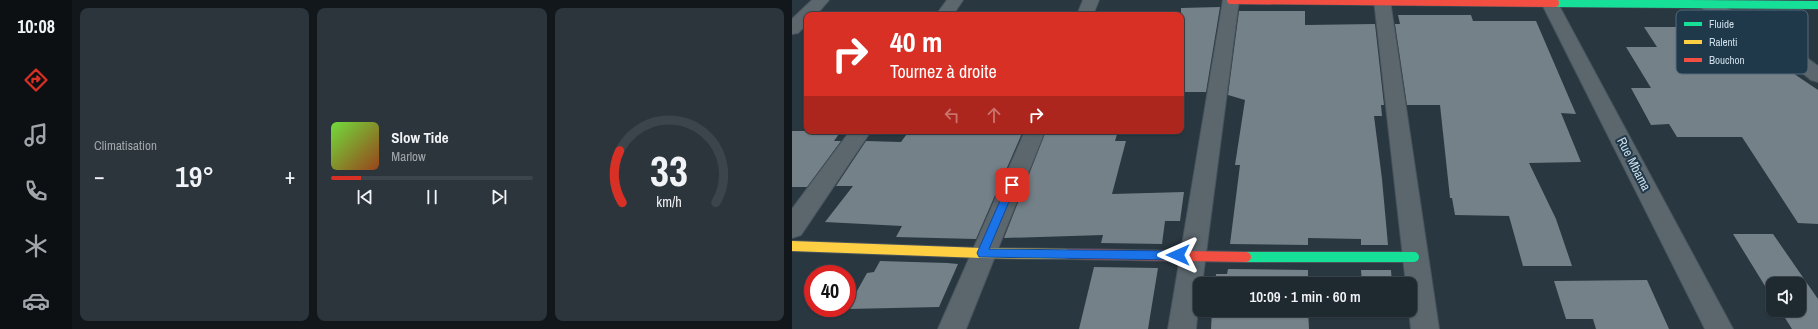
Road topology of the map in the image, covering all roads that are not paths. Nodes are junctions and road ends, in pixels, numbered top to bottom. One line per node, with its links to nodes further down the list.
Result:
1 (821, 0): 10 (street)
2 (955, 0): 11 (street)
3 (1091, 0): 12 (street)
4 (1231, 0): 5 (main road); 22 (street)
5 (1382, 1): 6 (main road); 23 (street)
6 (1549, 2): 7 (main road); 27 (street, Rue Mbama)
7 (1706, 3): 8 (main road); 9 (street)
8 (1818, 5)
9 (1718, 10)
10 (809, 12)
11 (946, 12)
12 (1086, 12)
13 (804, 17): 14 (street)
14 (792, 29)
15 (1808, 68): 16 (street)
16 (1818, 76)
17 (859, 134): 19 (street)
18 (1034, 134): 21 (street)
19 (792, 228)
20 (792, 246): 21 (main road)
21 (982, 253): 22 (main road); 24 (street)
22 (1193, 255): 23 (main road); 25 (street)
23 (1414, 257): 26 (street)
24 (952, 329)
25 (1182, 329)
26 (1425, 329)
27 (1719, 329)

